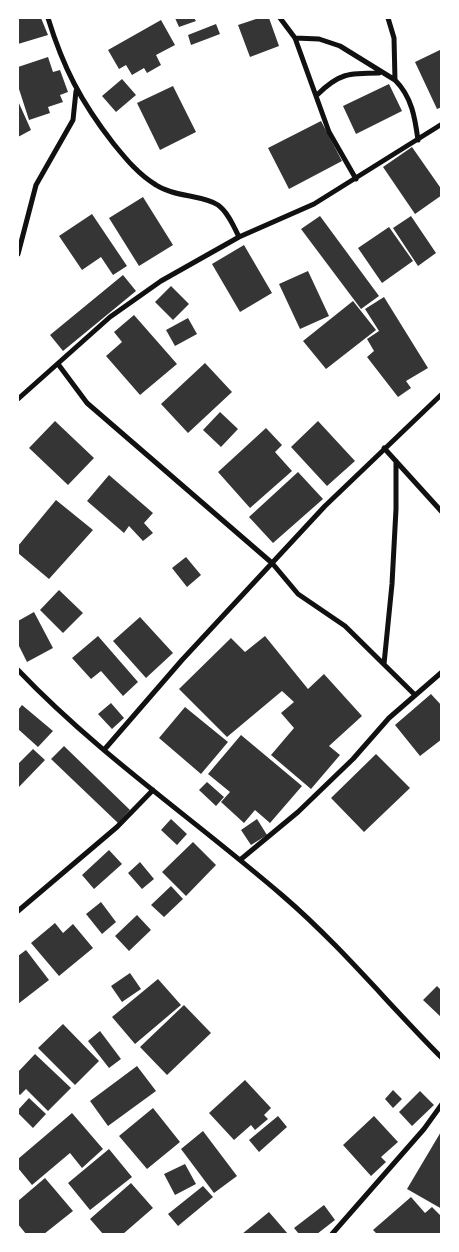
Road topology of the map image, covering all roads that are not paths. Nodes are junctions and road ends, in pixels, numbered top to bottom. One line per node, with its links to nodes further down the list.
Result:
1 (48, 18): 7 (street)
2 (280, 18): 4 (street)
3 (388, 18): 6 (street)
4 (296, 38): 5 (street); 8 (street)
5 (380, 73): 6 (street); 8 (street)
6 (395, 80): 10 (street)
7 (76, 91): 12 (street); 13 (street)
8 (317, 95): 11 (street)
9 (442, 124): 10 (street)
10 (418, 140): 11 (street)
11 (356, 179): 12 (street)
12 (239, 237): 14 (street)
13 (18, 254)
14 (58, 364): 16 (street); 20 (street)
15 (442, 394): 17 (street)
16 (18, 399)
17 (384, 448): 18 (street); 20 (street)
18 (396, 461): 19 (street); 21 (street)
19 (442, 512)
20 (272, 563): 21 (street); 25 (street)
21 (384, 664): 24 (street)
22 (18, 670): 25 (street)
23 (442, 672): 24 (street)
24 (415, 695): 27 (street)
25 (104, 750): 26 (street)
26 (153, 790): 27 (street); 28 (street)
27 (240, 860): 29 (street)
28 (18, 911)
29 (442, 1058)
30 (442, 1104): 31 (street)
31 (332, 1234)

